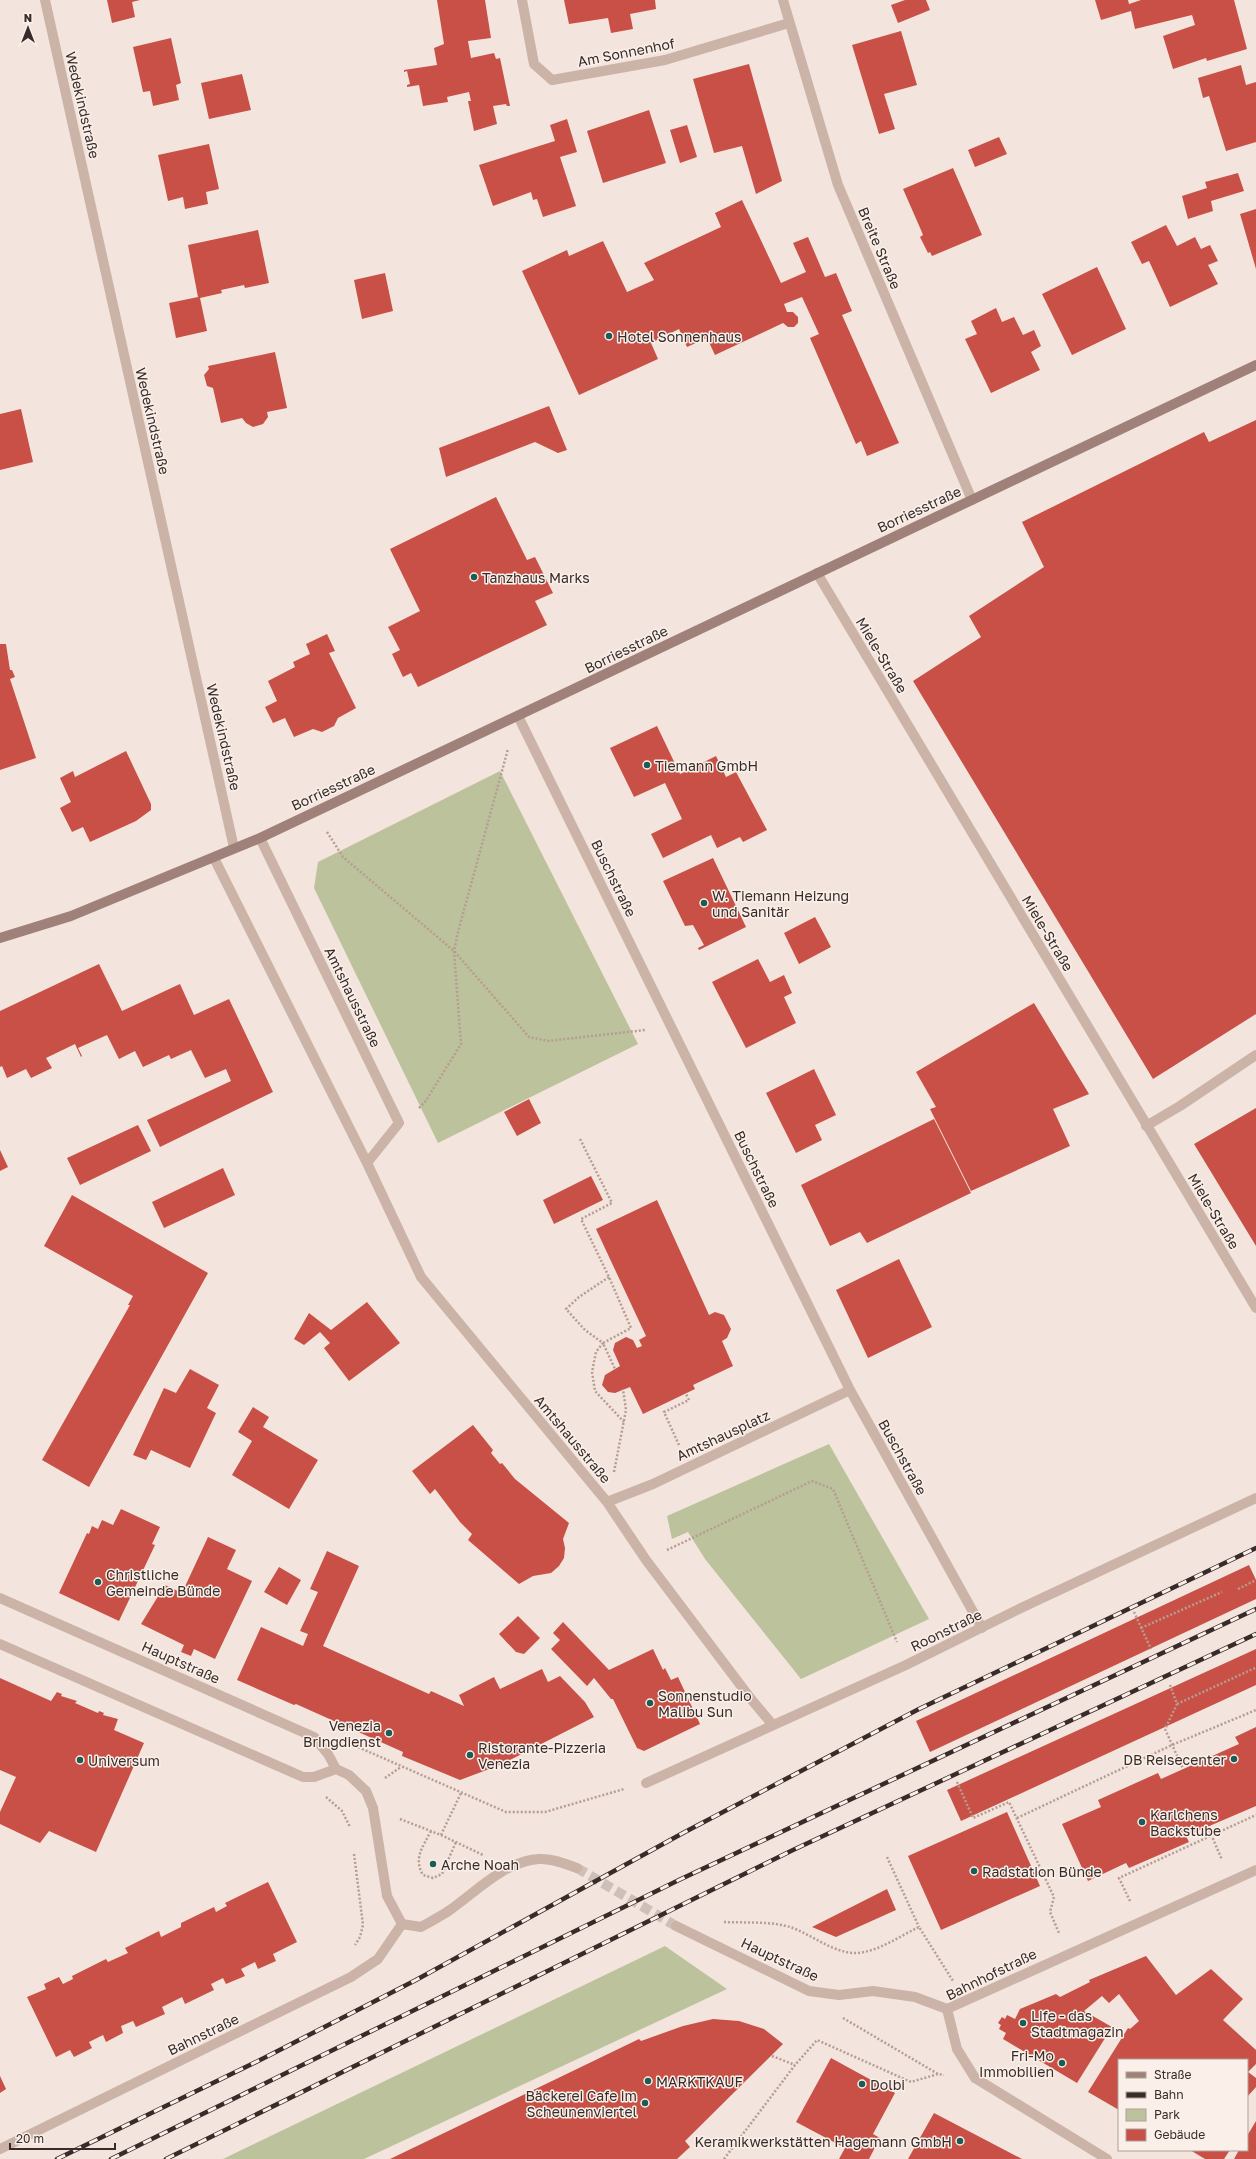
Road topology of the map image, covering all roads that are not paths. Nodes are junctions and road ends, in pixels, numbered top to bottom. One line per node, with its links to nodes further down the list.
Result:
1 (45, 0): 10 (street, Wedekindstraße)
2 (522, 0): 4 (street, Am Sonnenhof)
3 (783, 0): 4 (street, Breite Straße)
4 (789, 23): 6 (street, Breite Straße)
5 (1256, 365): 6 (main road, Borriesstraße)
6 (972, 500): 7 (main road, Borriesstraße)
7 (816, 573): 8 (main road, Borriesstraße); 14 (street, Miele-Straße)
8 (518, 716): 9 (main road, Borriesstraße); 17 (street, Buschstraße)
9 (260, 838): 10 (main road, Borriesstraße); 15 (street, Amtshausstraße)
10 (234, 848): 11 (main road, Borriesstraße)
11 (214, 858): 12 (main road, Borriesstraße); 15 (street, Amtshausstraße)
12 (0, 938)
13 (1256, 1055): 14 (street)
14 (1146, 1126): 16 (street, Miele-Straße)
15 (367, 1163): 19 (street, Amtshausstraße)
16 (1256, 1308)
17 (850, 1390): 19 (street, Amtshausplatz); 21 (street, Buschstraße)
18 (1256, 1498): 21 (street, Roonstraße)
19 (607, 1502): 23 (street, Amtshausstraße)
20 (0, 1598): 24 (street, Hauptstraße)
21 (982, 1628): 23 (street, Roonstraße)
22 (0, 1644): 24 (street)
23 (772, 1724): 25 (street, Roonstraße)
24 (336, 1769): 28 (street)
25 (646, 1783)
26 (577, 1868): 28 (street)
27 (1256, 1870): 30 (street, Bahnhofstraße)
28 (402, 1924): 31 (street, Bahnstraße)
29 (676, 1926): 30 (street, Hauptstraße)
30 (947, 2009): 32 (street, Bahnhofstraße)
31 (0, 2149)
32 (1107, 2159)

